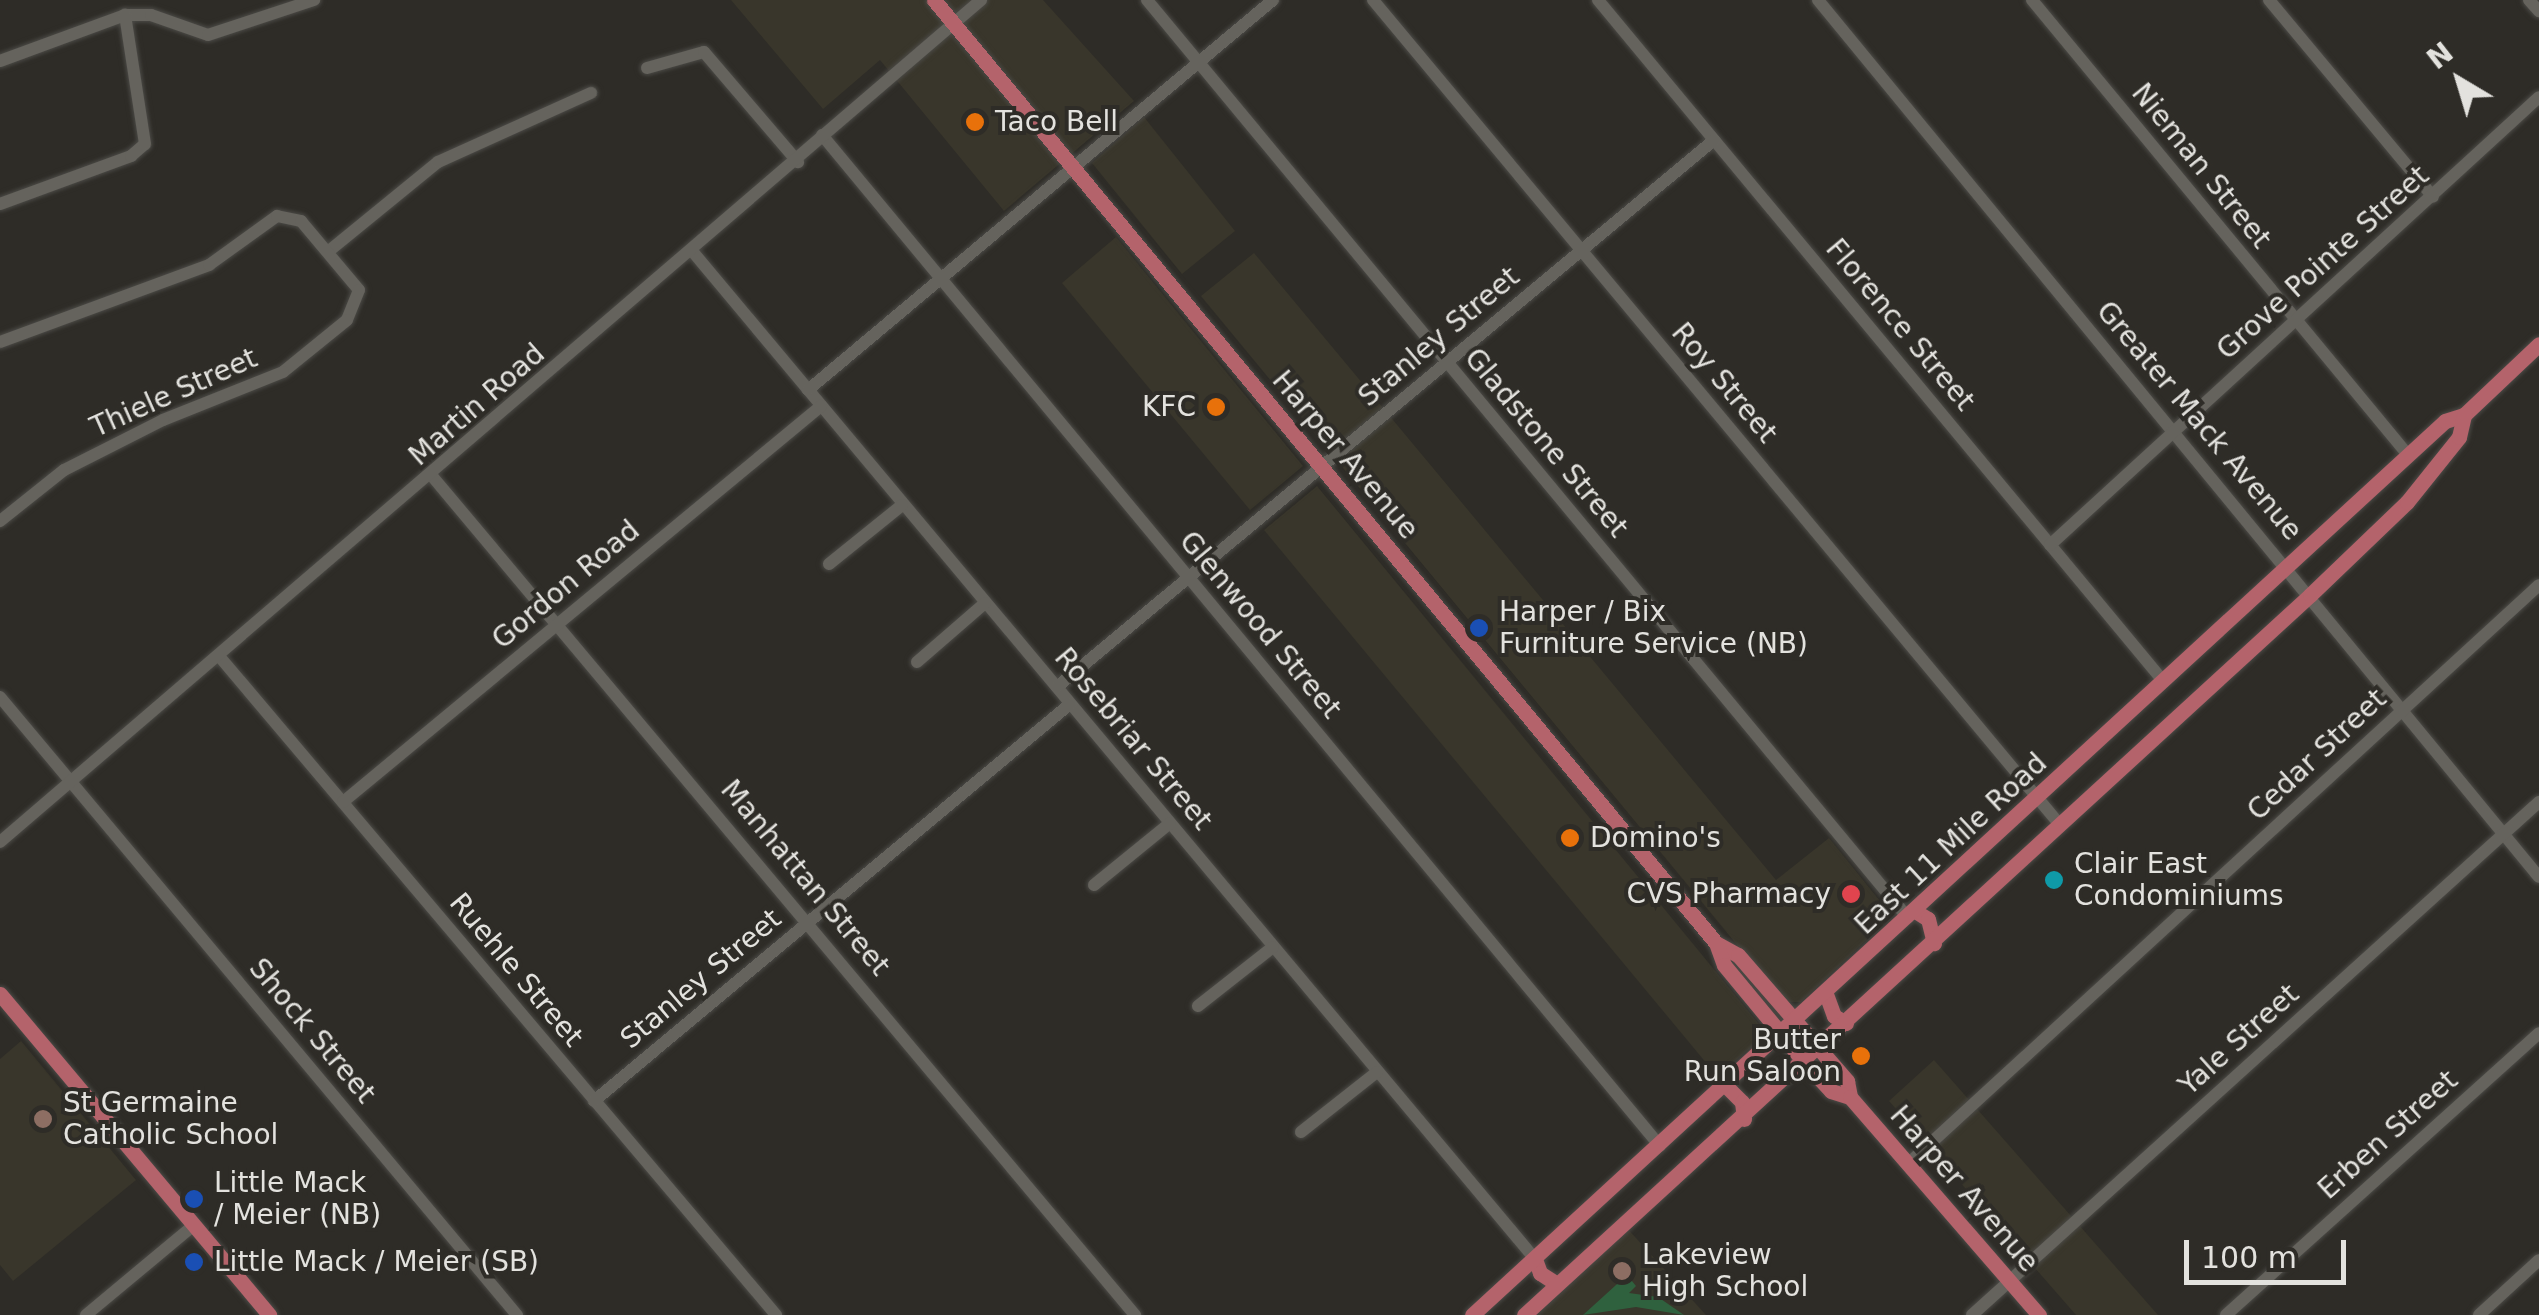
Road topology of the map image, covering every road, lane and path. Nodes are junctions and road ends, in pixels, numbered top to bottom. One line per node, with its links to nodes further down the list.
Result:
1 (314, 0): 13 (street)
2 (934, 0): 14 (main road, Harper Avenue)
3 (981, 0): 14 (street, Martin Road)
4 (1147, 0): 16 (street, Gladstone Street)
5 (1273, 0): 16 (street)
6 (1373, 0): 27 (street, Roy Street)
7 (1598, 0): 21 (street, Florence Street)
8 (1818, 0): 37 (street, Greater Mack Avenue)
9 (2032, 0): 30 (street, Nieman Street)
10 (2268, 0): 24 (street)
11 (2530, 0): 12 (street)
12 (2539, 12)
13 (125, 15): 15 (street); 25 (street)
14 (955, 22): 20 (street, Martin Road); 23 (main road, Harper Avenue)
15 (0, 60)
16 (1199, 62): 23 (street); 33 (street, Gladstone Street)
17 (647, 68): 22 (street)
18 (591, 93): 26 (street)
19 (2539, 97): 24 (street, Grove Pointe Street)
20 (822, 135): 22 (street, Martin Road); 29 (street, Glenwood Street)
21 (1714, 140): 27 (street, Stanley Street); 44 (street, Florence Street)
22 (798, 162): 28 (street, Martin Road)
23 (1074, 166): 29 (street); 39 (main road, Harper Avenue)
24 (2433, 197): 30 (street, Grove Pointe Street)
25 (0, 204)
26 (330, 250): 31 (street); 43 (street, Thiele Street)
27 (1582, 251): 33 (street, Stanley Street); 60 (street, Roy Street)
28 (693, 252): 34 (street, Rosebriar Street); 40 (street, Martin Road)
29 (939, 276): 34 (street); 47 (street, Glenwood Street)
30 (2296, 321): 37 (street, Grove Pointe Street); 38 (street, Nieman Street)
31 (0, 342)
32 (2539, 344): 36 (main road, East 11 Mile Road)
33 (1446, 362): 39 (street, Stanley Street); 69 (street, Gladstone Street)
34 (808, 390): 35 (street, Rosebriar Street)
35 (821, 406): 42 (street, Rosebriar Street); 51 (street, Gordon Road)
36 (2464, 416): 38 (main road, East 11 Mile Road); 41 (main road, East 11 Mile Road)
37 (2176, 431): 44 (street, Grove Pointe Street); 46 (street, Greater Mack Avenue)
38 (2408, 455): 41 (main road); 46 (main road, East 11 Mile Road)
39 (1322, 466): 47 (street, Stanley Street); 71 (main road, Harper Avenue)
40 (432, 476): 51 (street, Manhattan Street); 52 (street, Martin Road)
41 (2427, 476): 49 (main road, East 11 Mile Road)
42 (902, 505): 45 (street); 50 (street, Rosebriar Street)
43 (0, 520)
44 (2050, 545): 54 (street, Florence Street)
45 (829, 564)
46 (2288, 567): 49 (street, Greater Mack Avenue); 54 (main road, East 11 Mile Road)
47 (1188, 577): 55 (street, Stanley Street); 89 (street, Glenwood Street)
48 (2539, 585): 58 (street, Cedar Street)
49 (2310, 595): 58 (street, Greater Mack Avenue); 64 (main road, East 11 Mile Road)
50 (986, 604): 53 (street); 55 (street, Rosebriar Street)
51 (559, 624): 61 (street, Gordon Road); 70 (street, Manhattan Street)
52 (220, 656): 59 (street, Martin Road); 61 (street, Ruehle Street)
53 (917, 662)
54 (2164, 682): 60 (main road, East 11 Mile Road)
55 (1056, 686): 57 (street, Rosebriar Street)
56 (0, 696): 59 (street, Shock Street)
57 (1070, 704): 63 (street, Rosebriar Street); 70 (street, Stanley Street)
58 (2402, 710): 65 (street, Greater Mack Avenue); 90 (street, Cedar Street)
59 (69, 778): 66 (street, Martin Road); 98 (street, Shock Street)
60 (2037, 798): 64 (street); 69 (main road, East 11 Mile Road)
61 (343, 802): 86 (street, Ruehle Street)
62 (2539, 802): 65 (street, Yale Street)
63 (1170, 823): 68 (street); 73 (street, Rosebriar Street)
64 (2060, 825): 72 (main road, East 11 Mile Road)
65 (2503, 834): 67 (street, Greater Mack Avenue); 94 (street, Yale Street)
66 (0, 842)
67 (2539, 877)
68 (1094, 884)
69 (1911, 915): 72 (main road); 75 (main road, East 11 Mile Road)
70 (808, 921): 86 (street, Stanley Street); 100 (street, Manhattan Street)
71 (1716, 943): 77 (main road, Harper Avenue); 80 (main road, Harper Avenue)
72 (1934, 943): 78 (main road, East 11 Mile Road)
73 (1273, 947): 76 (street); 83 (street, Rosebriar Street)
74 (0, 994): 91 (main road)
75 (1826, 994): 77 (main road, East 11 Mile Road); 78 (main road)
76 (1198, 1006)
77 (1796, 1022): 80 (main road, East 11 Mile Road); 81 (main road, Harper Avenue)
78 (1846, 1023): 81 (main road, East 11 Mile Road)
79 (2539, 1033): 105 (street, Erben Street)
80 (1782, 1035): 82 (main road, Harper Avenue); 84 (main road, East 11 Mile Road)
81 (1819, 1050): 82 (main road, East 11 Mile Road); 85 (main road, Harper Avenue)
82 (1805, 1062): 85 (main road, Harper Avenue); 87 (main road, East 11 Mile Road)
83 (1377, 1072): 88 (street); 92 (street, Rosebriar Street)
84 (1726, 1086): 87 (main road); 89 (main road, East 11 Mile Road)
85 (1850, 1097): 90 (main road, Harper Avenue)
86 (594, 1101): 99 (street, Ruehle Street)
87 (1744, 1119): 95 (main road, East 11 Mile Road)
88 (1301, 1132)
89 (1660, 1146): 92 (main road, East 11 Mile Road)
90 (1908, 1164): 94 (main road, Harper Avenue)
91 (194, 1225): 96 (street); 97 (main road)
92 (1534, 1258): 95 (main road); 101 (main road, East 11 Mile Road)
93 (2539, 1260): 106 (street)
94 (2010, 1281): 103 (street, Yale Street); 104 (main road, Harper Avenue)
95 (1557, 1284): 102 (main road, East 11 Mile Road)
96 (86, 1315)
97 (269, 1315)
98 (517, 1315)
99 (776, 1315)
100 (1135, 1315)
101 (1472, 1315)
102 (1524, 1315)
103 (1972, 1315)
104 (2040, 1315)
105 (2226, 1315)
106 (2479, 1315)

